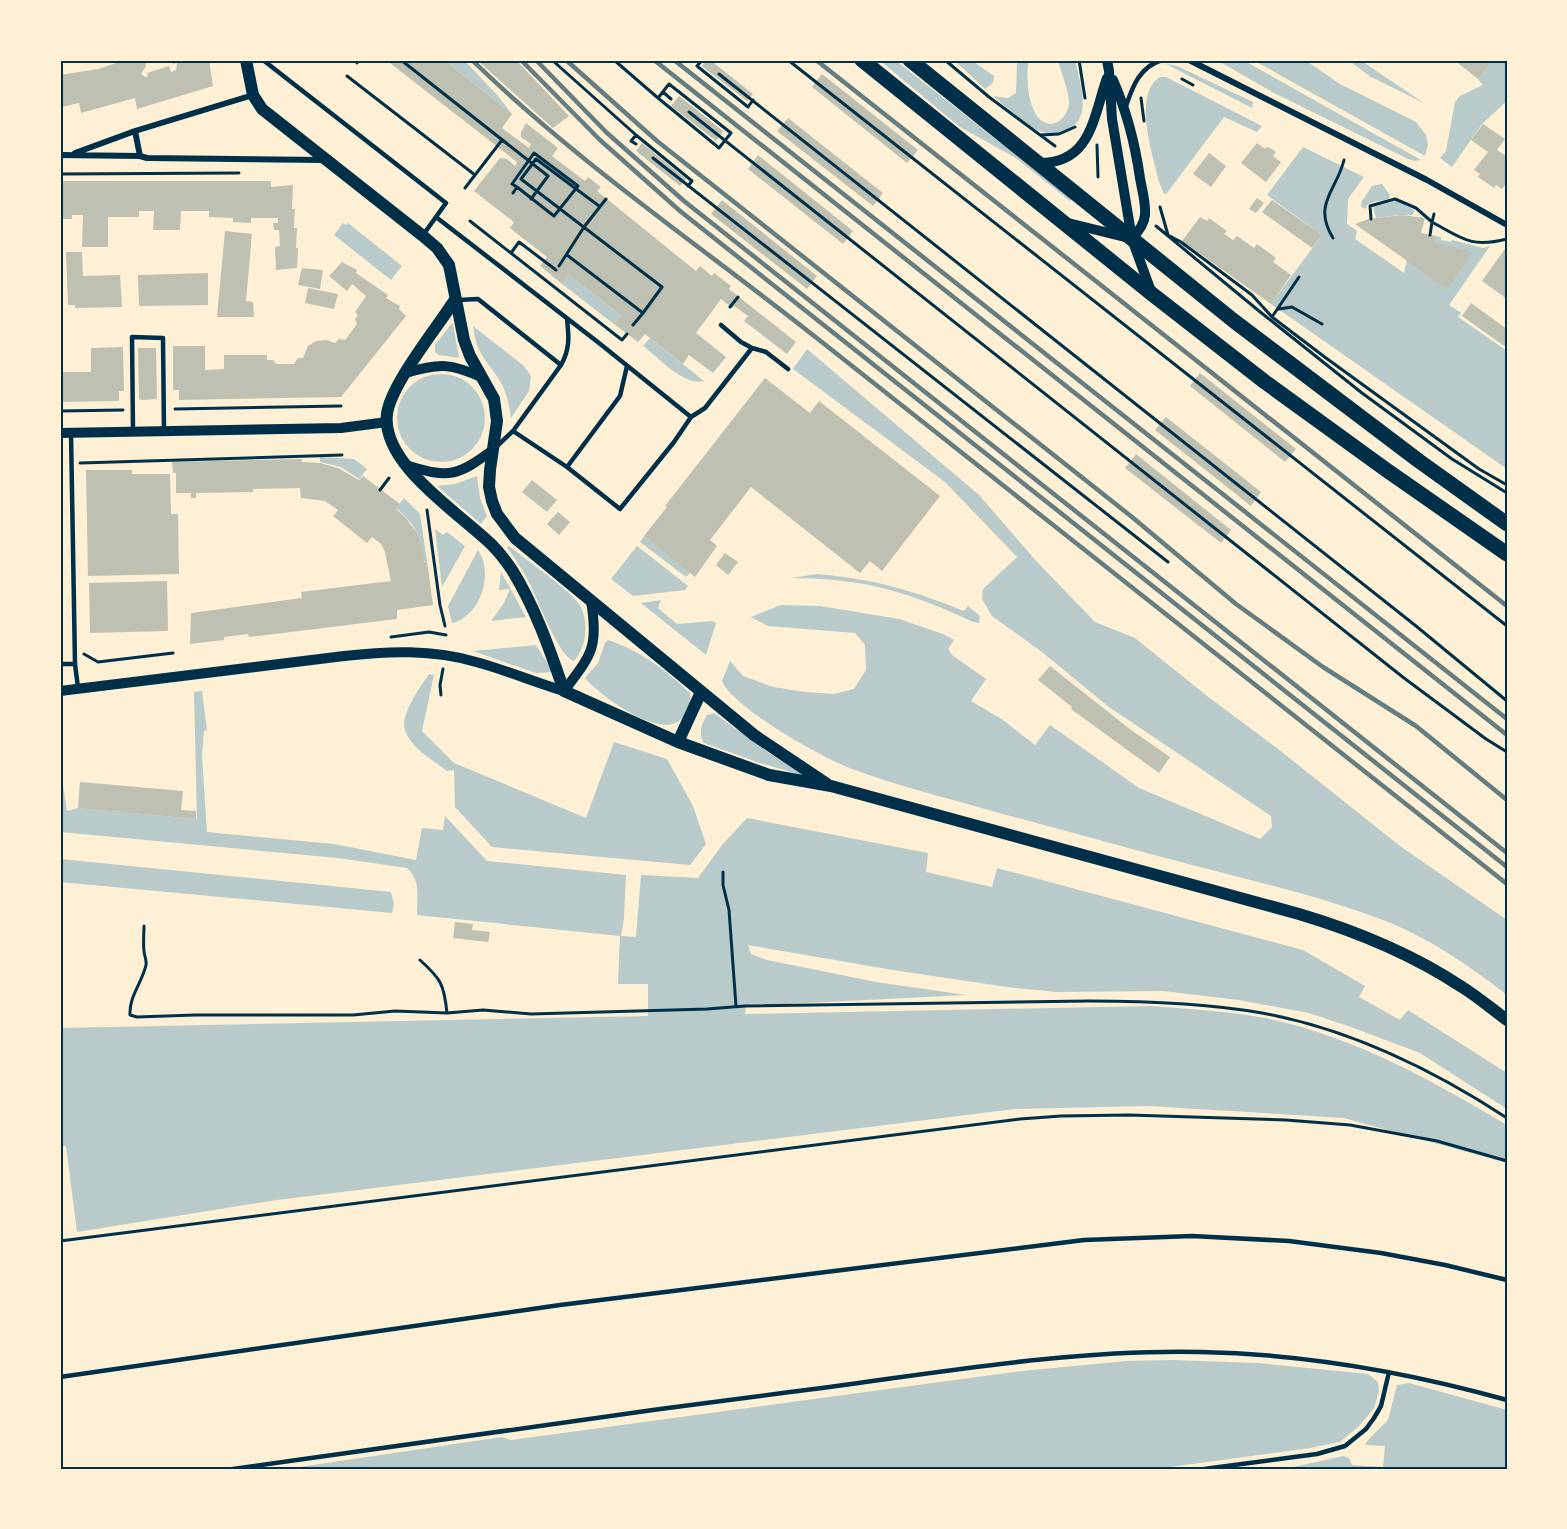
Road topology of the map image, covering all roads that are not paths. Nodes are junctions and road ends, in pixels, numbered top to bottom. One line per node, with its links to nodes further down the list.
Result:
1 (246, 60): 8 (main road)
2 (263, 60): 16 (lane)
3 (862, 60): 17 (main road)
4 (910, 60): 15 (main road)
5 (1162, 60): 9 (lane)
6 (1189, 60): 18 (street)
7 (1108, 66): 9 (street); 15 (street); 20 (street)
8 (253, 95): 10 (street); 14 (main road)
9 (1125, 108): 20 (street)
10 (135, 131): 12 (street); 13 (street)
11 (60, 154): 12 (street)
12 (71, 154): 13 (street)
13 (140, 156): 14 (street)
14 (327, 160): 19 (main road)
15 (1037, 163): 20 (main road)
16 (436, 218): 19 (lane); 23 (lane)
17 (1062, 221): 20 (street); 21 (main road)
18 (1507, 225)
19 (423, 236): 22 (main road)
20 (1132, 239): 21 (street); 40 (main road)
21 (1152, 294): 41 (main road)
22 (454, 300): 26 (lane); 29 (main road); 30 (main road)
23 (567, 319): 26 (lane); 27 (lane)
24 (722, 325): 25 (lane)
25 (752, 348): 28 (lane); 31 (lane)
26 (561, 365): 34 (lane)
27 (627, 365): 31 (lane); 39 (lane)
28 (788, 369)
29 (406, 374): 30 (street); 32 (main road)
30 (483, 378): 37 (main road)
31 (691, 417): 39 (lane)
32 (387, 422): 33 (street); 38 (main road)
33 (164, 431): 35 (street); 35 (lane)
34 (513, 431): 37 (lane); 39 (lane)
35 (133, 432): 36 (street)
36 (65, 433): 44 (lane)
37 (493, 450): 38 (street); 42 (main road)
38 (409, 466): 47 (main road)
39 (567, 467)
40 (1507, 524)
41 (1507, 554)
42 (591, 601): 47 (street); 48 (main road)
43 (60, 664): 44 (lane)
44 (75, 664): 45 (lane)
45 (78, 689): 46 (street); 47 (street)
46 (60, 691)
47 (564, 691): 49 (main road)
48 (701, 692): 49 (main road); 50 (main road)
49 (678, 742): 50 (main road)
50 (831, 786): 51 (main road)
51 (1507, 1020)
52 (1507, 1280): 54 (lane)
53 (1389, 1372): 55 (lane); 56 (lane); 57 (lane)
54 (60, 1377)
55 (1507, 1400)
56 (233, 1469)
57 (1204, 1469)

